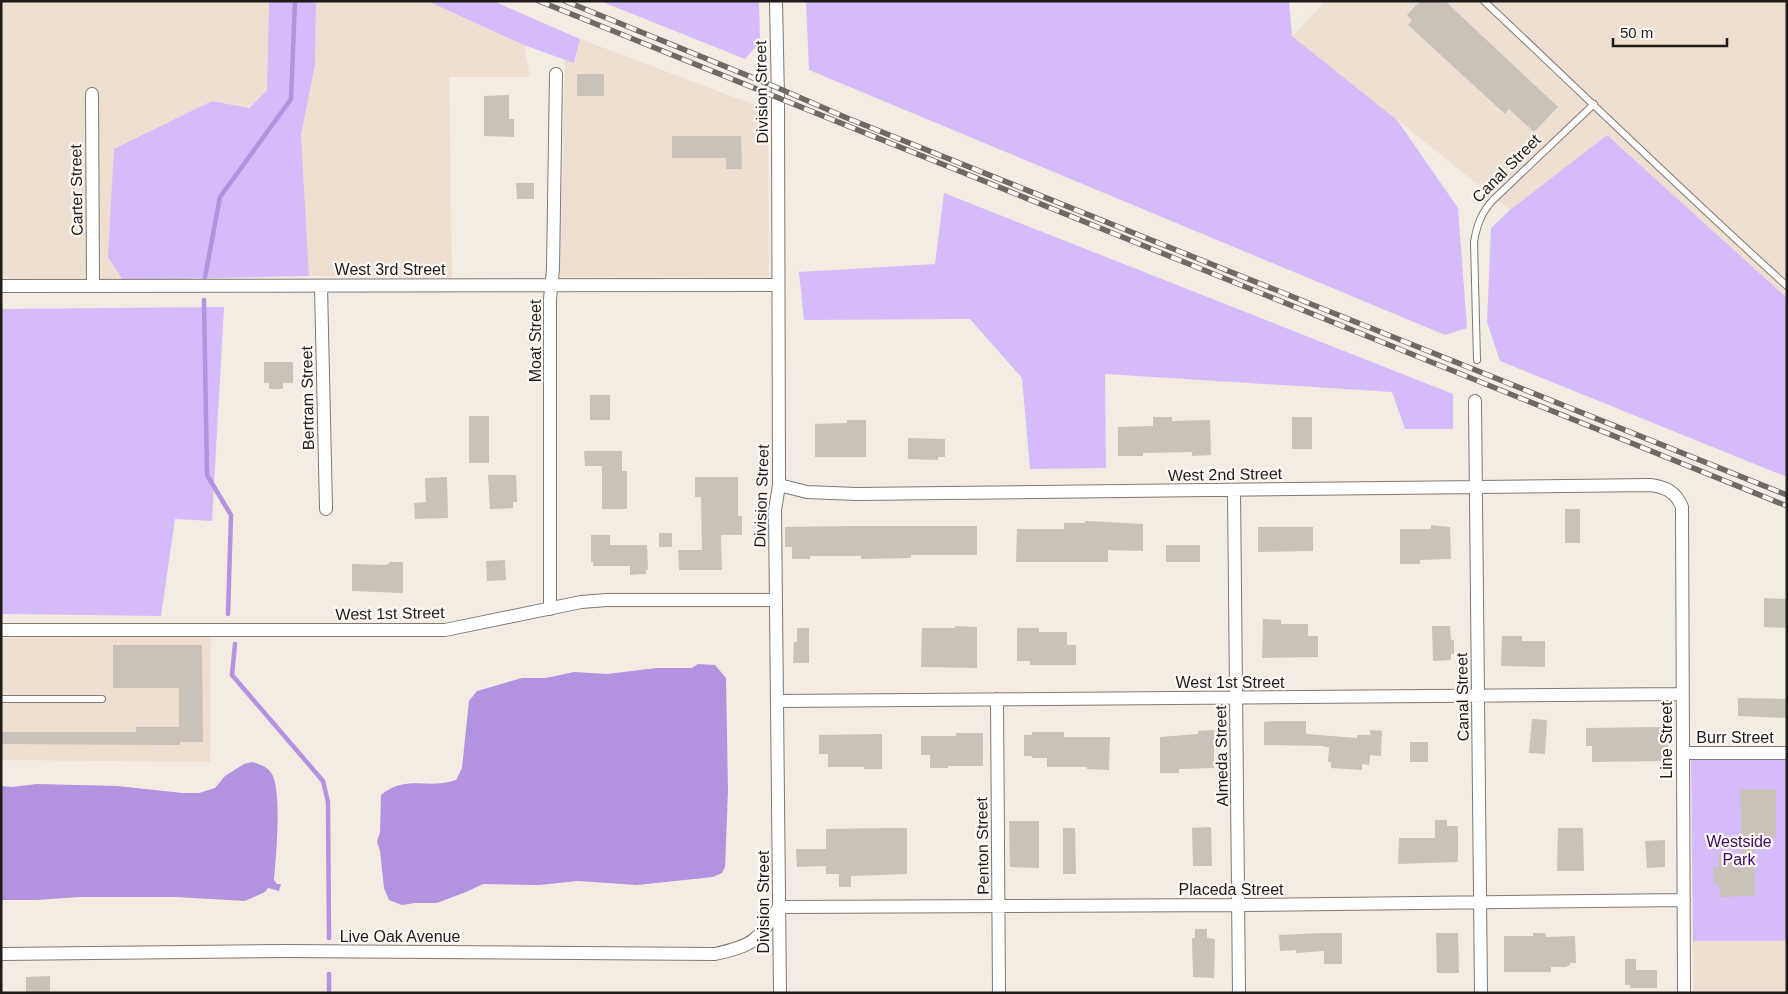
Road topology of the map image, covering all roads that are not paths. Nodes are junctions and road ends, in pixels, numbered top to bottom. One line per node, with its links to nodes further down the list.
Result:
1 (776, 1): 7 (street, Division Street)
2 (1484, 1): 5 (lane)
3 (556, 74): 6 (street, Moat Street)
4 (92, 94): 9 (street, Carter Street)
5 (1594, 104): 11 (lane); 12 (lane, Canal Street)
6 (552, 285): 7 (street, West 3rd Street); 10 (street, West 3rd Street); 20 (street, Moat Street)
7 (778, 285): 14 (street, Division Street)
8 (1, 286): 9 (street, West 3rd Street)
9 (94, 286): 10 (street, West 3rd Street)
10 (321, 286): 18 (street, Bertram Street)
11 (1787, 286)
12 (1477, 360)
13 (1475, 402): 15 (street, Canal Street)
14 (780, 485): 16 (street, West 2nd Street); 19 (street, Division Street)
15 (1476, 488): 16 (street, West 2nd Street); 17 (street, West 2nd Street); 23 (street, Canal Street)
16 (1234, 490): 24 (street, Almeda Street)
17 (1671, 491): 22 (street, Line Street)
18 (326, 509)
19 (776, 600): 20 (street, West 1st Street); 28 (street, Division Street)
20 (550, 609): 21 (street, West 1st Street)
21 (1, 630)
22 (1682, 694): 23 (street, West 1st Street); 29 (street, Line Street)
23 (1479, 696): 24 (street, West 1st Street); 32 (street, Canal Street)
24 (1236, 698): 27 (street, West 1st Street); 33 (street, Almeda Street)
25 (1, 699): 26 (lane)
26 (102, 700)
27 (997, 700): 28 (street, West 1st Street); 34 (street, Penton Street)
28 (777, 701): 35 (street, Division Street)
29 (1683, 753): 30 (street, Burr Street); 31 (street, Line Street)
30 (1787, 753)
31 (1684, 900): 32 (street, Placeda Street); 41 (street, Line Street)
32 (1480, 903): 33 (street, Placeda Street); 40 (street, Canal Street)
33 (1239, 905): 34 (street, Placeda Street); 39 (street, Almeda Street)
34 (999, 906): 35 (street, Placeda Street); 38 (street, Penton Street)
35 (779, 907): 36 (street, Live Oak Avenue); 37 (street, Division Street)
36 (1, 954)
37 (780, 993)
38 (998, 993)
39 (1239, 993)
40 (1481, 993)
41 (1684, 993)

